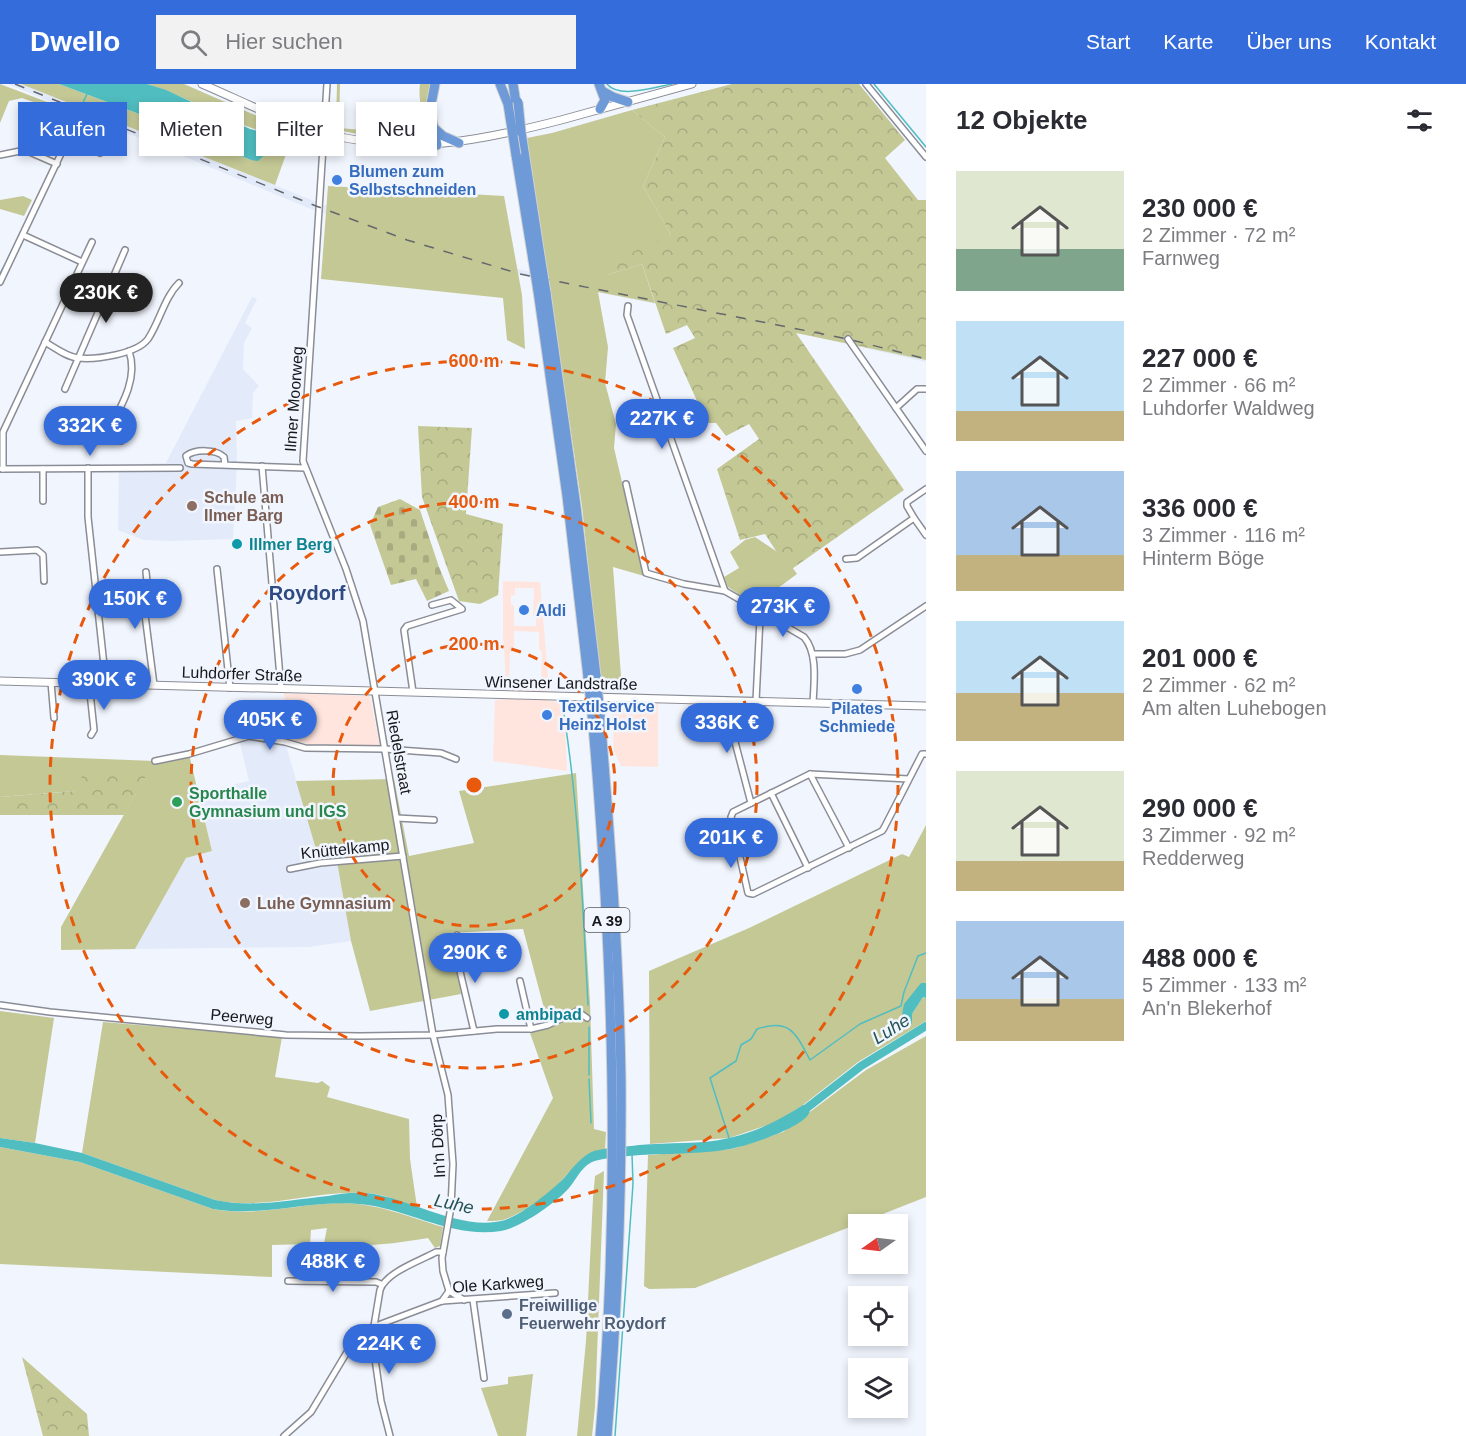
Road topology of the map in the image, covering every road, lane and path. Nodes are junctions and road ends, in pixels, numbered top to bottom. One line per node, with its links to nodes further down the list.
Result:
1 (202, 84): 14 (main road)
2 (327, 84): 10 (street, Ilmer Moorweg)
3 (435, 84): 11 (highway)
4 (503, 84): 13 (highway)
5 (513, 84): 13 (highway, A 39)
6 (518, 84): 13 (highway)
7 (692, 84): 12 (main road)
8 (866, 84): 23 (street)
9 (600, 86): 12 (highway); 15 (highway)
10 (326, 102)
11 (431, 102)
12 (628, 102): 15 (main road)
13 (514, 103): 19 (highway, A 39, bridge); 19 (highway, A 39, bridge)
14 (256, 107)
15 (600, 109): 17 (main road)
16 (437, 130): 17 (highway)
17 (459, 143): 18 (main road)
18 (437, 145)
19 (520, 154): 99 (highway, A 39, bridge)
20 (0, 155): 24 (street)
21 (60, 156): 24 (street)
22 (323, 156): 45 (street, Ilmer Moorweg)
23 (926, 157)
24 (57, 164): 25 (street)
25 (23, 235): 28 (street); 29 (street)
26 (92, 242): 28 (street)
27 (125, 250): 35 (street)
28 (82, 262): 33 (street)
29 (0, 282)
30 (179, 282): 34 (street)
31 (628, 306): 58 (street)
32 (848, 339): 38 (street)
33 (45, 342): 35 (street); 46 (street)
34 (129, 351): 35 (street); 39 (street)
35 (78, 358): 36 (street)
36 (65, 389)
37 (926, 389): 38 (street)
38 (896, 408): 40 (street)
39 (122, 441)
40 (926, 451)
41 (225, 465): 41 (street); 42 (street)
42 (262, 466): 45 (street); 69 (street)
43 (88, 468): 44 (street); 47 (street); 66 (street)
44 (180, 468)
45 (305, 468): 70 (street, Ilmer Moorweg)
46 (2, 469): 47 (street)
47 (43, 469): 50 (street)
48 (626, 484): 58 (street)
49 (926, 489): 51 (street)
50 (44, 501)
51 (914, 518): 52 (street); 54 (street)
52 (926, 535)
53 (0, 552): 57 (street)
54 (846, 559)
55 (217, 570): 68 (street)
56 (146, 573): 67 (street)
57 (44, 581)
58 (725, 591): 62 (street)
59 (432, 605): 71 (street)
60 (926, 606): 62 (street)
61 (760, 618): 73 (street)
62 (813, 654): 74 (street)
63 (0, 681): 64 (main road, Luhdorfer Straße)
64 (51, 682): 65 (main road, Luhdorfer Straße); 76 (street)
65 (89, 683): 66 (main road, Luhdorfer Straße); 77 (street)
66 (106, 684): 67 (main road, Luhdorfer Straße)
67 (154, 685): 68 (main road, Luhdorfer Straße)
68 (230, 687): 69 (main road, Luhdorfer Straße)
69 (281, 689): 70 (main road, Luhdorfer Straße)
70 (375, 691): 71 (main road, Winsener Landstraße); 78 (street, Riedelstraat)
71 (413, 692): 72 (main road, Winsener Landstraße)
72 (724, 700): 73 (main road, Winsener Landstraße); 85 (street)
73 (756, 701): 74 (main road, Winsener Landstraße)
74 (813, 703): 75 (main road, Winsener Landstraße)
75 (926, 706)
76 (54, 718)
77 (91, 735)
78 (385, 749): 80 (street); 81 (street); 86 (street, Riedelstraat)
79 (926, 754): 83 (street)
80 (456, 759)
81 (155, 761)
82 (810, 774): 83 (street); 84 (street); 88 (street)
83 (909, 779): 88 (street)
84 (771, 793): 85 (street); 90 (street)
85 (751, 803): 90 (street)
86 (396, 818): 87 (street, Riedelstraat); 89 (street, Riedelstraat)
87 (434, 820)
88 (849, 848): 90 (street)
89 (403, 856): 91 (street, Knüttelkamp); 98 (street, Riedelstraat)
90 (808, 868)
91 (290, 869)
92 (457, 935): 97 (street)
93 (520, 981): 96 (street)
94 (0, 1005): 98 (street, Peerweg)
95 (587, 1018): 96 (street, Peerweg)
96 (531, 1029): 97 (street, Peerweg)
97 (474, 1031): 98 (street, Peerweg)
98 (433, 1035): 100 (street, In'n Dörp)
99 (617, 1180): 112 (highway, A 39); 113 (highway, A 39)
100 (442, 1252): 102 (street); 103 (street, In'n Dörp)
101 (288, 1281): 102 (street)
102 (381, 1284): 108 (street)
103 (449, 1291): 105 (street); 107 (street)
104 (555, 1293): 106 (street, Ole Karkweg)
105 (466, 1300): 106 (street, Ole Karkweg); 107 (street, Ole Karkweg)
106 (473, 1300): 109 (street)
107 (442, 1301): 108 (street, Ole Karkweg)
108 (373, 1327): 110 (street); 111 (street)
109 (484, 1378)
110 (284, 1436)
111 (390, 1436)
112 (600, 1436)
113 (608, 1436)

